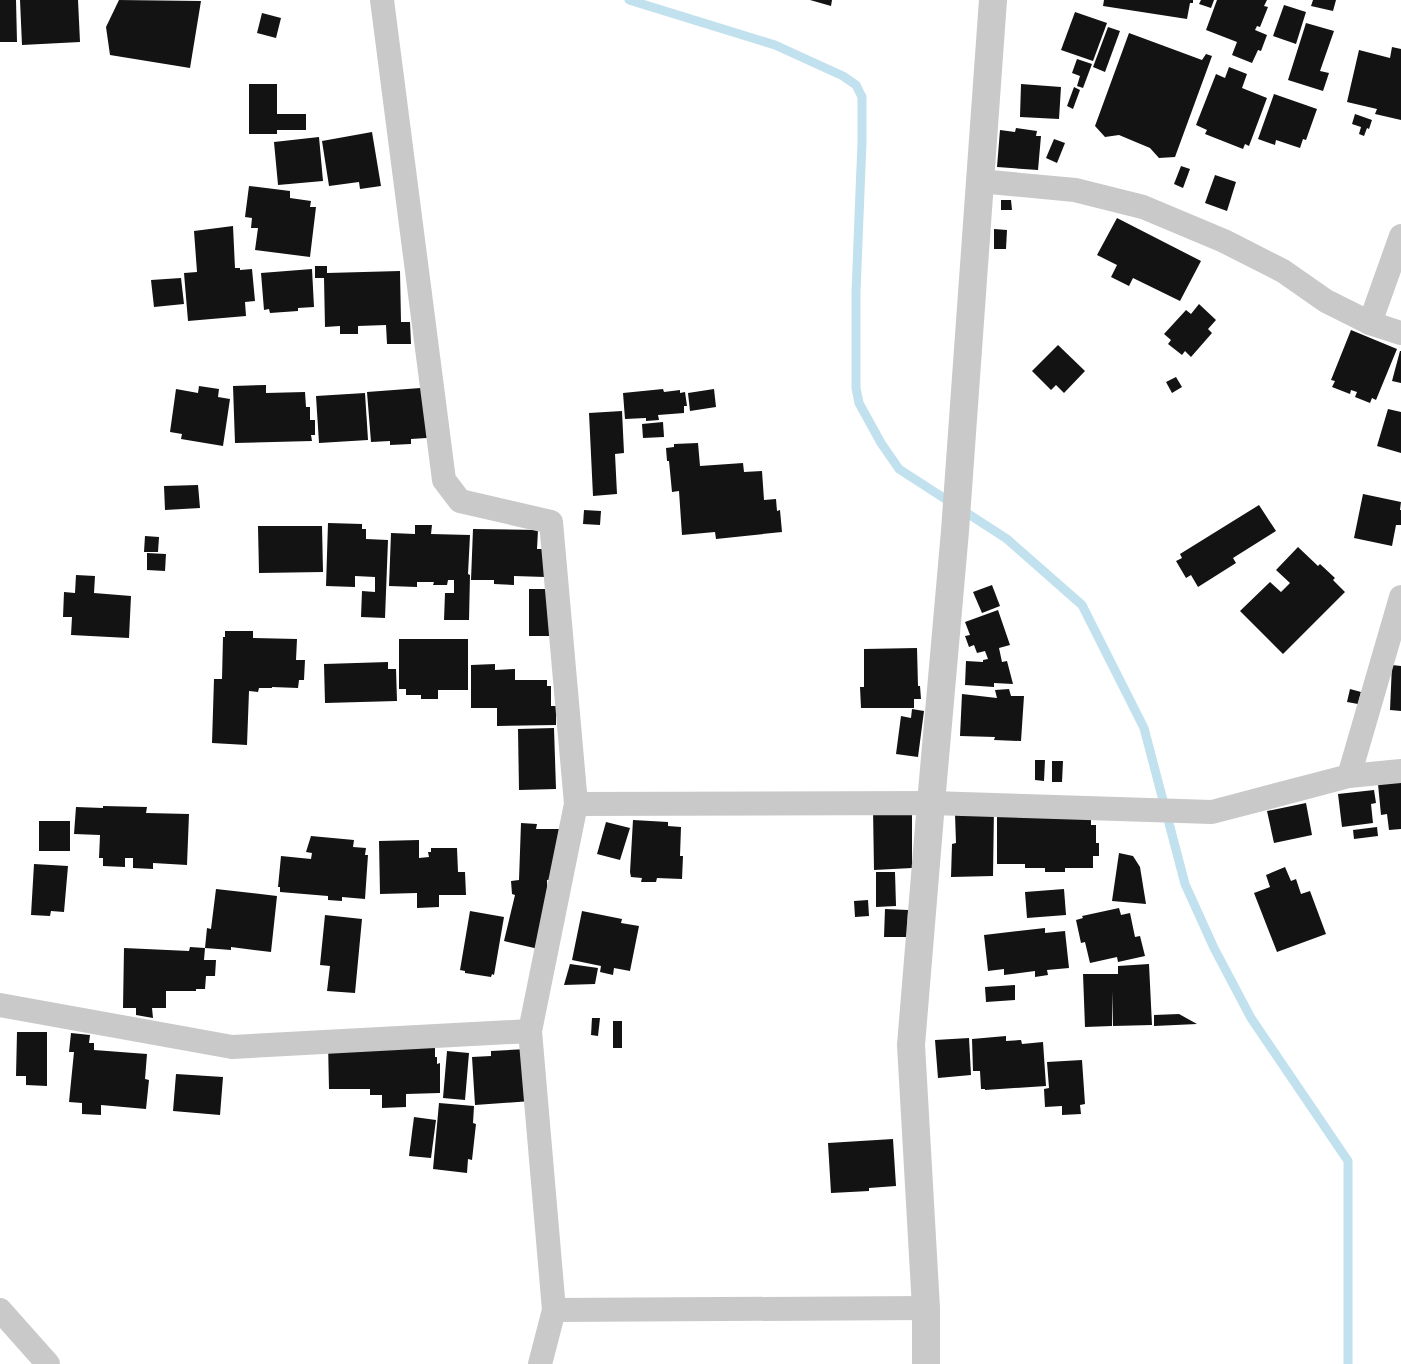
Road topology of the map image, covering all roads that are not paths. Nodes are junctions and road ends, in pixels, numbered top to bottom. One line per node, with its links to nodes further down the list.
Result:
1 (382, 0): 11 (street)
2 (993, 0): 3 (street)
3 (979, 181): 5 (street); 10 (street)
4 (1401, 236): 5 (street)
5 (1370, 323): 6 (street)
6 (1401, 333)
7 (1401, 597): 9 (street)
8 (1401, 771): 9 (street)
9 (1349, 776): 10 (street)
10 (930, 803): 11 (street); 14 (street)
11 (576, 804): 13 (street)
12 (0, 1005): 13 (street)
13 (530, 1031): 16 (street)
14 (926, 1308): 16 (street); 19 (street)
15 (0, 1310): 17 (street)
16 (554, 1310): 18 (street)
17 (48, 1364)
18 (540, 1364)
19 (926, 1364)

